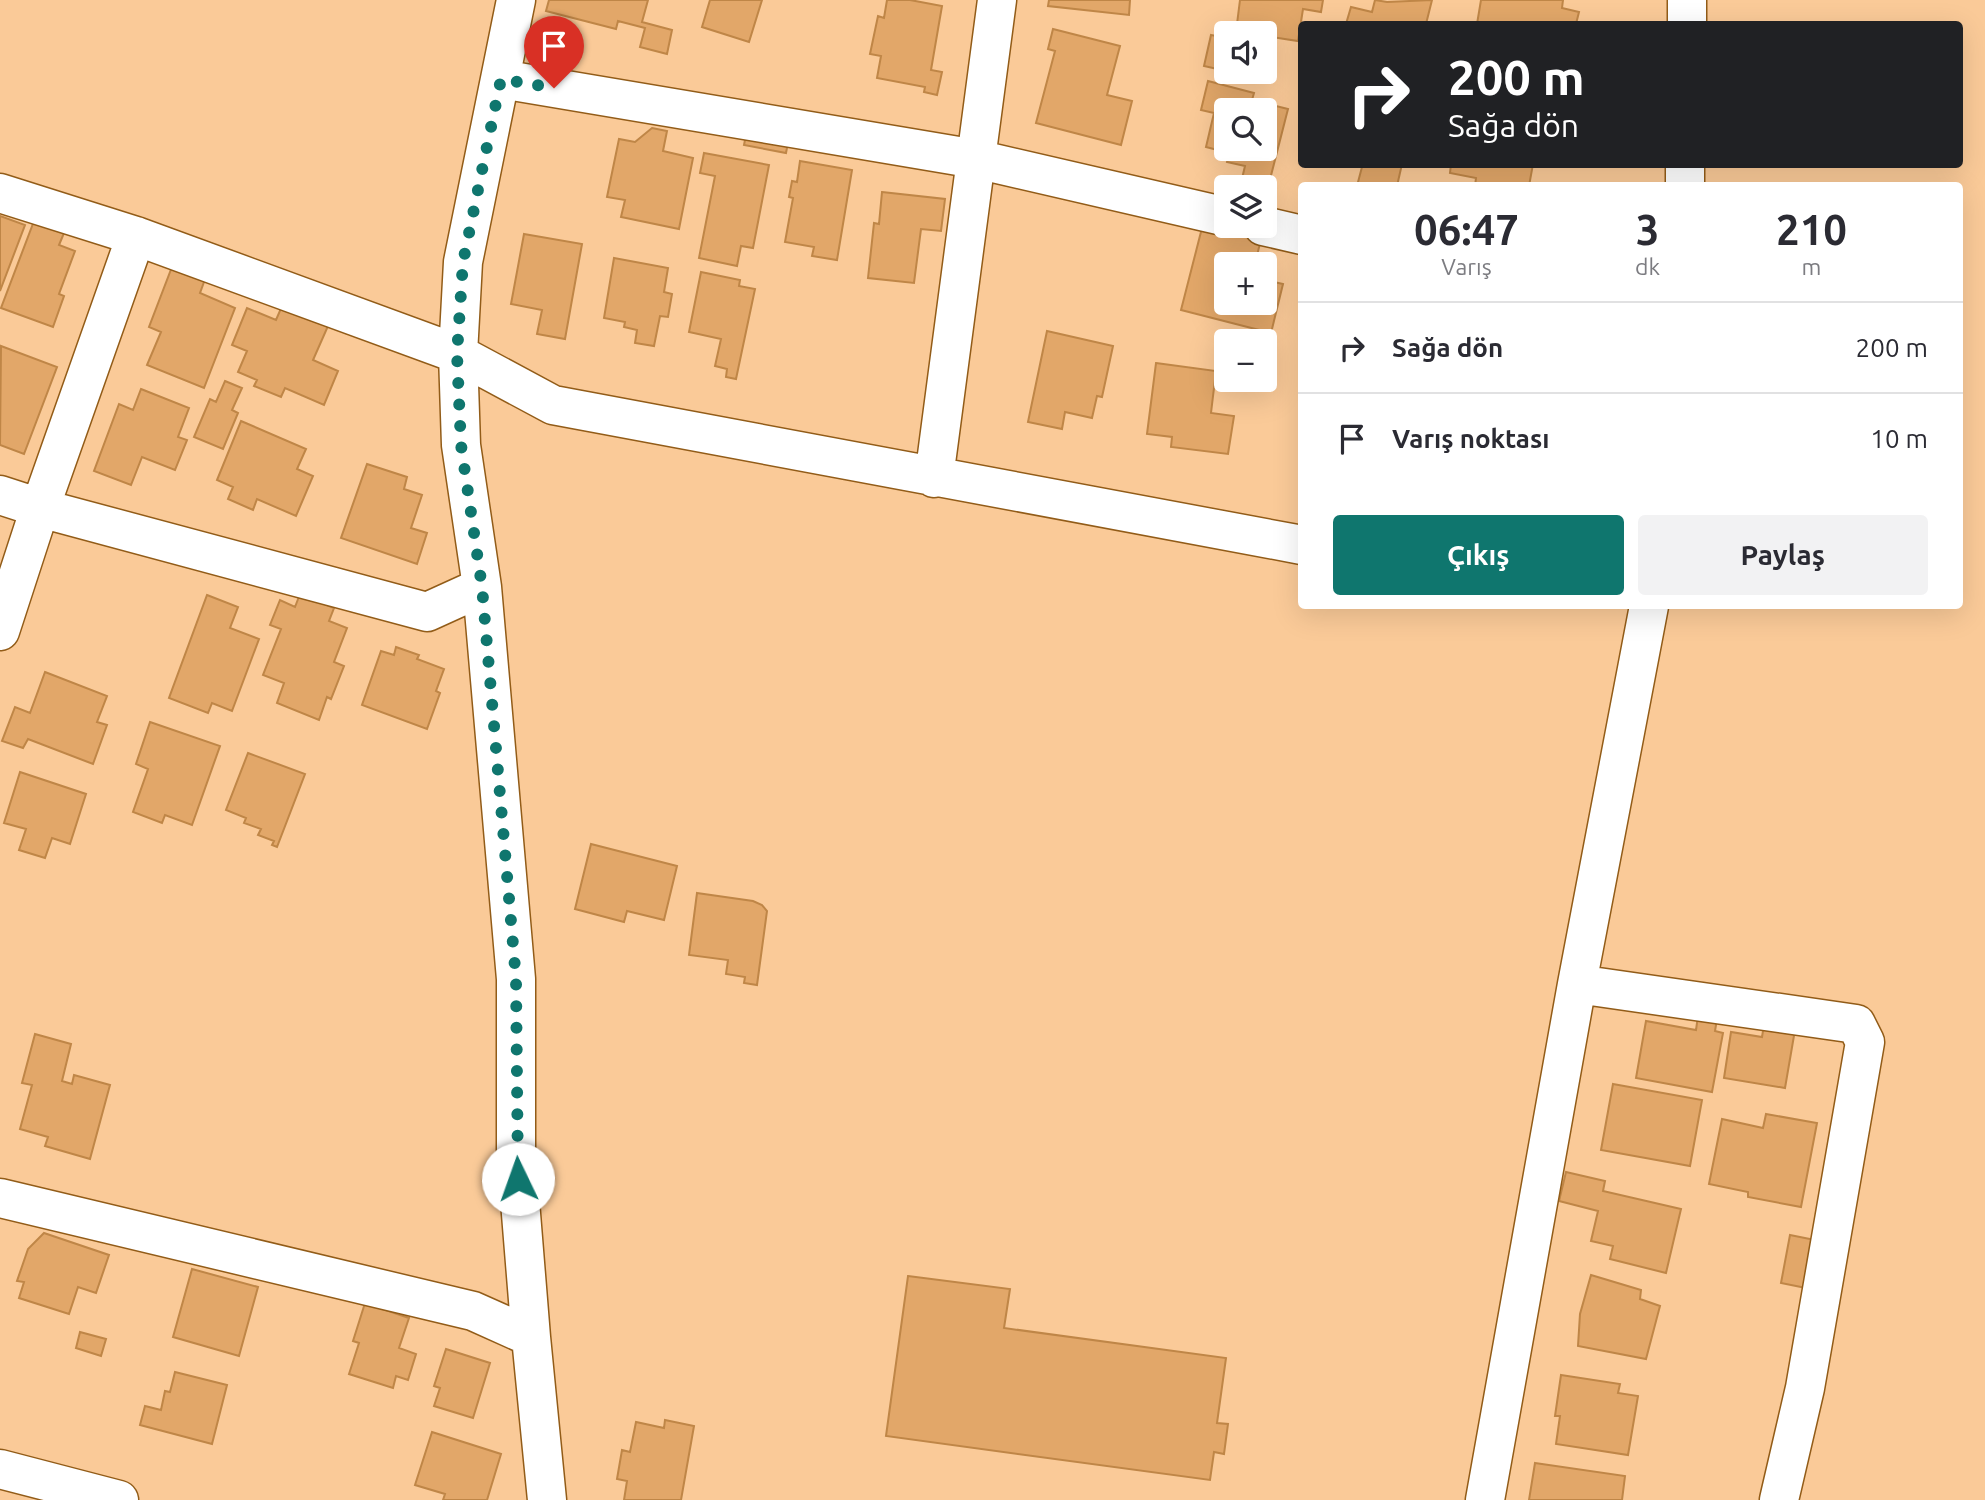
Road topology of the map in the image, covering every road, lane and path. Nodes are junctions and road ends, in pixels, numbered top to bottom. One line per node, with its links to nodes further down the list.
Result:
1 (516, 0): 5 (street)
2 (997, 0): 6 (street)
3 (1687, 0): 4 (street)
4 (1687, 21)
5 (501, 79): 6 (street); 12 (street)
6 (976, 159): 8 (street); 13 (street)
7 (0, 193): 11 (street)
8 (1214, 214)
9 (1277, 229): 10 (street)
10 (1298, 234)
11 (136, 236): 12 (street); 15 (street)
12 (457, 354): 13 (street); 17 (street)
13 (934, 478): 16 (street)
14 (0, 495): 15 (street)
15 (40, 509): 17 (street); 19 (street)
16 (1298, 544)
17 (482, 587): 22 (street)
18 (1642, 609): 20 (street)
19 (0, 631)
20 (1577, 985): 26 (street); 27 (street)
21 (0, 1198): 22 (street)
22 (531, 1337): 25 (street)
23 (0, 1469): 24 (street)
24 (119, 1500)
25 (547, 1500)
26 (1485, 1500)
27 (1779, 1500)

